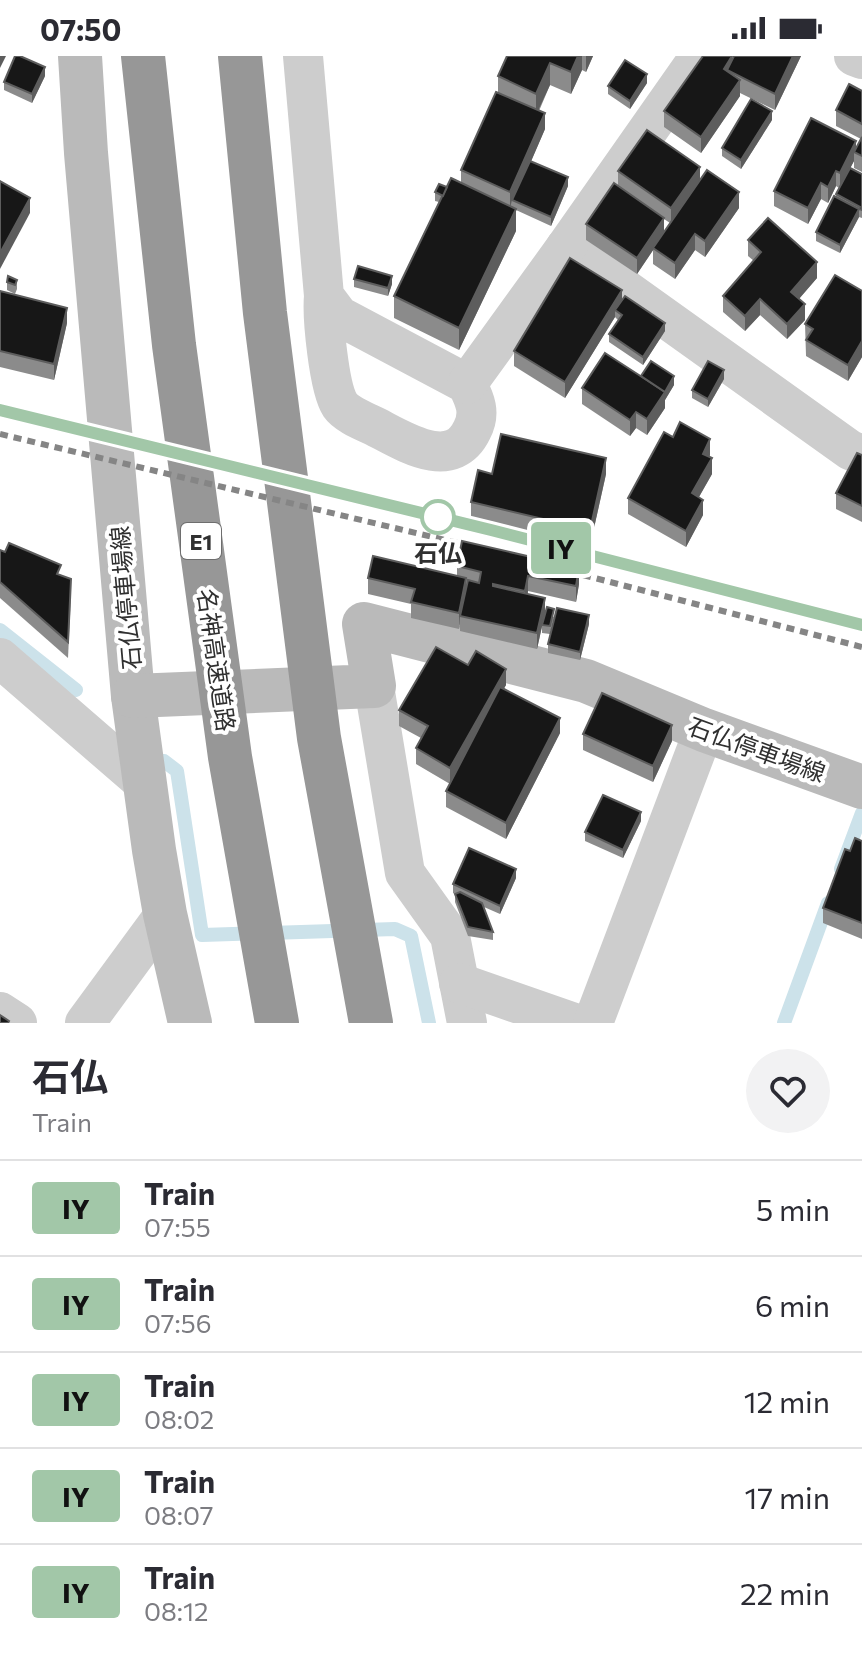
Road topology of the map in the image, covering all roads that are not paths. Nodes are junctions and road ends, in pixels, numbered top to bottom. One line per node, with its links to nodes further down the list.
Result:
1 (80, 56): 16 (main road, 石仏停車場線)
2 (143, 56): 26 (highway, 名神高速道路 / E1)
3 (240, 56): 27 (highway)
4 (303, 56): 9 (street)
5 (700, 56): 8 (street)
6 (854, 56): 7 (street)
7 (862, 59)
8 (566, 247): 11 (street); 13 (street)
9 (324, 296): 10 (street); 12 (street)
10 (385, 341): 11 (street); 12 (street)
11 (467, 384): 12 (street)
12 (334, 391)
13 (862, 455)
14 (0, 658): 18 (street)
15 (374, 686): 16 (main road, 石仏停車場線); 17 (main road, 石仏停車場線); 21 (street)
16 (133, 696): 18 (main road)
17 (704, 730): 19 (main road, 石仏停車場線); 30 (street)
18 (143, 782): 20 (main road)
19 (862, 787)
20 (165, 914): 24 (street); 25 (main road)
21 (459, 983): 28 (street); 29 (street)
22 (0, 1012): 23 (street)
23 (17, 1023)
24 (85, 1023)
25 (190, 1023)
26 (277, 1023)
27 (371, 1023)
28 (467, 1023)
29 (574, 1023)
30 (593, 1023)

